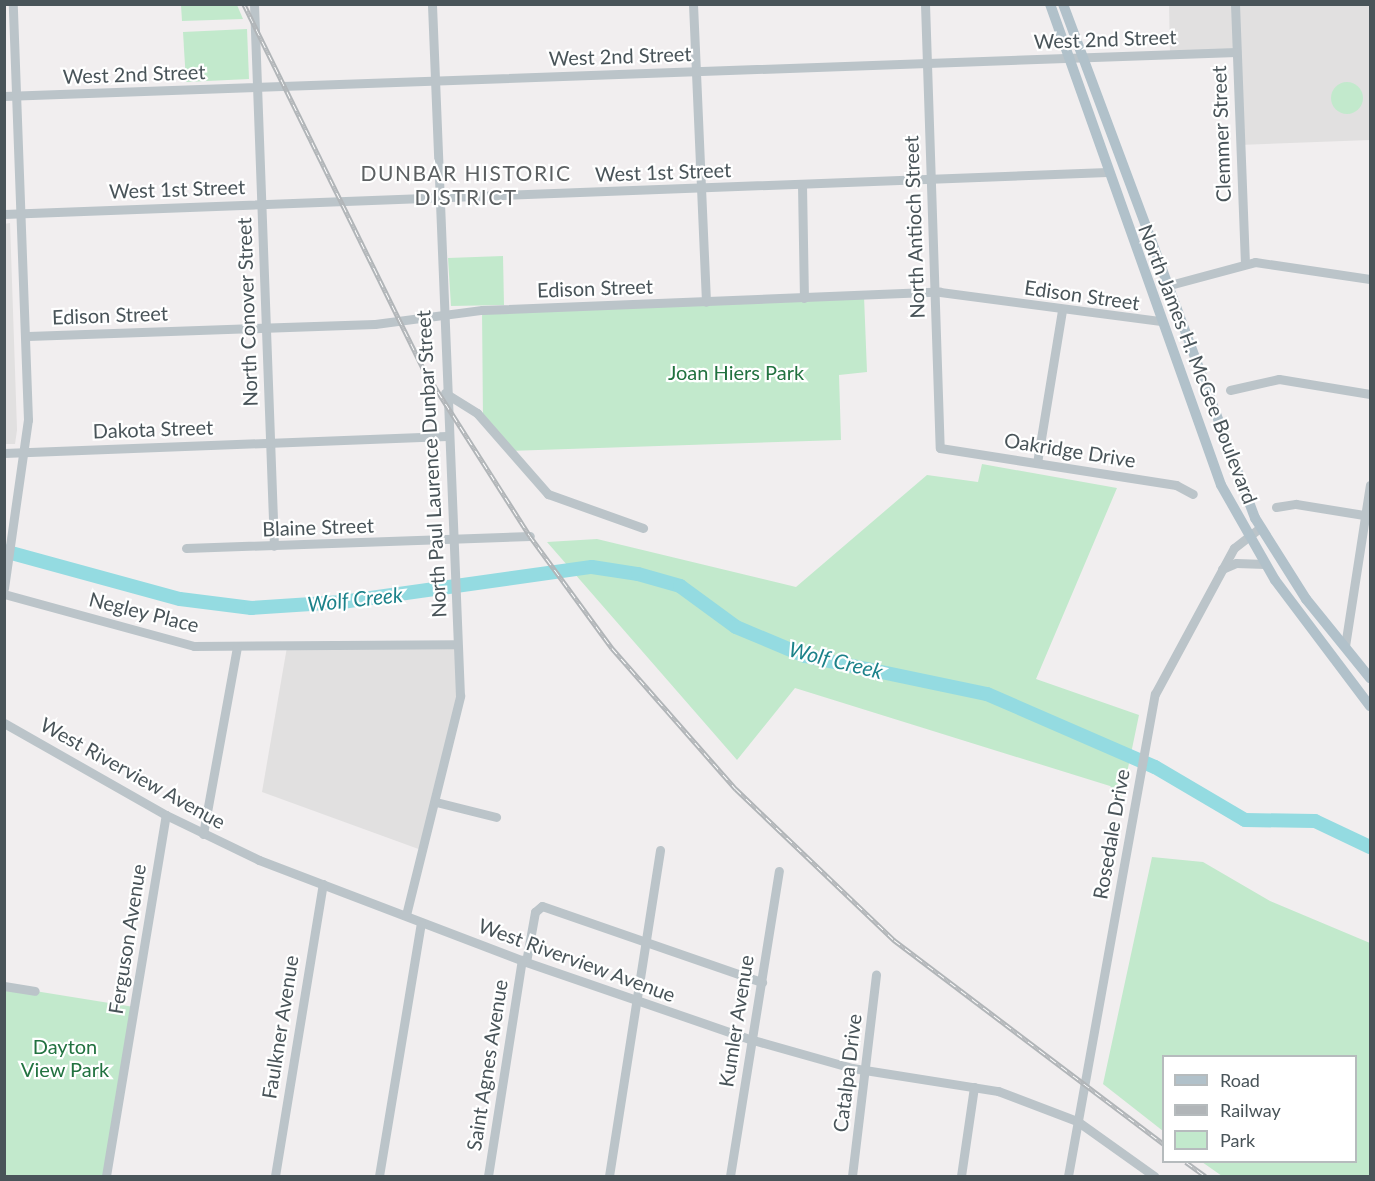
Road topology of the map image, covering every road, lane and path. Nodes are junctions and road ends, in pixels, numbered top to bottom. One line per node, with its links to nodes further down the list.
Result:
1 (13, 4): 17 (street)
2 (254, 4): 15 (street, North Conover Street)
3 (432, 4): 14 (street, North Paul Laurence Dunbar Street)
4 (693, 4): 13 (street)
5 (925, 4): 12 (street, North Antioch Street)
6 (1050, 4): 10 (main road, North James H. McGee Boulevard)
7 (1063, 4): 11 (main road, North James H. McGee Boulevard)
8 (1235, 4): 9 (street, Clemmer Street)
9 (1236, 52): 11 (street, West 2nd Street); 26 (street, Clemmer Street)
10 (1065, 57): 11 (street, West 2nd Street); 12 (street, West 2nd Street); 18 (main road, North James H. McGee Boulevard)
11 (1084, 58): 28 (main road, North James H. McGee Boulevard)
12 (927, 63): 13 (street, West 2nd Street); 19 (street, North Antioch Street)
13 (696, 71): 14 (street, West 2nd Street); 21 (street)
14 (435, 81): 15 (street, West 2nd Street); 22 (street, North Paul Laurence Dunbar Street)
15 (256, 87): 17 (street, West 2nd Street); 23 (street, North Conover Street)
16 (4, 96): 17 (street, West 2nd Street)
17 (16, 96): 24 (street)
18 (1107, 172): 19 (street, West 1st Street); 34 (main road, North James H. McGee Boulevard)
19 (930, 180): 20 (street, West 1st Street); 29 (street, North Antioch Street)
20 (802, 185): 21 (street, West 1st Street); 30 (street)
21 (701, 188): 22 (street, West 1st Street); 31 (street)
22 (438, 198): 23 (street, West 1st Street); 33 (street, North Paul Laurence Dunbar Street)
23 (261, 204): 24 (street, West 1st Street); 35 (street, North Conover Street)
24 (20, 213): 25 (street, West 1st Street); 36 (street)
25 (4, 214)
26 (1245, 263): 27 (street, Edison Street); 28 (street, Edison Street)
27 (1371, 279)
28 (1166, 286): 51 (main road, North James H. McGee Boulevard)
29 (935, 293): 30 (street, Edison Street); 32 (street, Edison Street); 42 (street, North Antioch Street)
30 (804, 298): 31 (street, Edison Street)
31 (706, 302): 33 (street, Edison Street)
32 (1062, 311): 34 (street, Edison Street); 45 (street)
33 (442, 312): 35 (street, Edison Street); 38 (street, North Paul Laurence Dunbar Street)
34 (1161, 321): 54 (main road, North James H. McGee Boulevard)
35 (266, 327): 36 (street, Edison Street); 41 (street, North Conover Street)
36 (28, 336): 43 (street)
37 (1230, 390): 39 (street)
38 (445, 393): 40 (street, North Paul Laurence Dunbar Street); 50 (street)
39 (1371, 394)
40 (447, 436): 41 (street, Dakota Street); 53 (street, North Paul Laurence Dunbar Street)
41 (271, 443): 43 (street, Dakota Street); 55 (street, North Conover Street)
42 (940, 448): 45 (street, Oakridge Drive)
43 (27, 452): 44 (street, Dakota Street); 59 (street)
44 (4, 453)
45 (1037, 463): 47 (street, Oakridge Drive)
46 (1371, 485): 49 (street)
47 (1192, 494)
48 (1276, 507): 49 (street)
49 (1368, 515): 62 (street)
50 (643, 528)
51 (1260, 528): 54 (street, Rosedale Drive); 62 (main road, North James H. McGee Boulevard)
52 (530, 536): 53 (street, Blaine Street)
53 (452, 539): 55 (street, Blaine Street); 61 (street, North Paul Laurence Dunbar Street)
54 (1248, 539): 57 (main road, North James H. McGee Boulevard); 58 (street, Rosedale Drive)
55 (274, 546): 56 (street, Blaine Street)
56 (186, 548)
57 (1264, 564): 58 (street); 65 (main road, North James H. McGee Boulevard)
58 (1222, 569): 88 (street, Rosedale Drive)
59 (5, 586)
60 (4, 594): 63 (street, Negley Place)
61 (457, 644): 63 (street, Negley Place); 69 (street, North Paul Laurence Dunbar Street)
62 (1345, 646): 64 (main road, North James H. McGee Boulevard)
63 (237, 647): 72 (street)
64 (1371, 678)
65 (1371, 705)
66 (4, 723): 68 (street, West Riverview Avenue)
67 (4, 732): 68 (street)
68 (26, 735): 70 (street, West Riverview Avenue)
69 (436, 802): 71 (street); 76 (street, North Paul Laurence Dunbar Street)
70 (166, 815): 72 (street, West Riverview Avenue); 89 (street, Ferguson Avenue)
71 (496, 817)
72 (203, 834): 75 (street, West Riverview Avenue)
73 (660, 850): 78 (street)
74 (779, 871): 81 (street, Kumler Avenue)
75 (322, 884): 76 (street, West Riverview Avenue); 90 (street, Faulkner Avenue)
76 (406, 915): 77 (street, West Riverview Avenue)
77 (421, 922): 79 (street, West Riverview Avenue); 91 (street)
78 (645, 941): 79 (street, Saint Agnes Avenue); 81 (street); 84 (street)
79 (524, 961): 84 (street, West Riverview Avenue); 92 (street, Saint Agnes Avenue)
80 (876, 974): 86 (street, Catalpa Drive)
81 (762, 982): 85 (street, Kumler Avenue)
82 (4, 986): 83 (street)
83 (35, 991)
84 (637, 1000): 85 (street, West Riverview Avenue); 93 (street)
85 (753, 1040): 86 (street, West Riverview Avenue); 94 (street, Kumler Avenue)
86 (868, 1071): 87 (street, West Riverview Avenue); 95 (street, Catalpa Drive)
87 (974, 1087): 88 (street, West Riverview Avenue); 96 (street)
88 (1077, 1121): 97 (street, Rosedale Drive); 98 (street, West Riverview Avenue)
89 (106, 1176)
90 (275, 1176)
91 (379, 1176)
92 (488, 1176)
93 (609, 1176)
94 (730, 1176)
95 (852, 1176)
96 (961, 1176)
97 (1068, 1176)
98 (1154, 1176)

